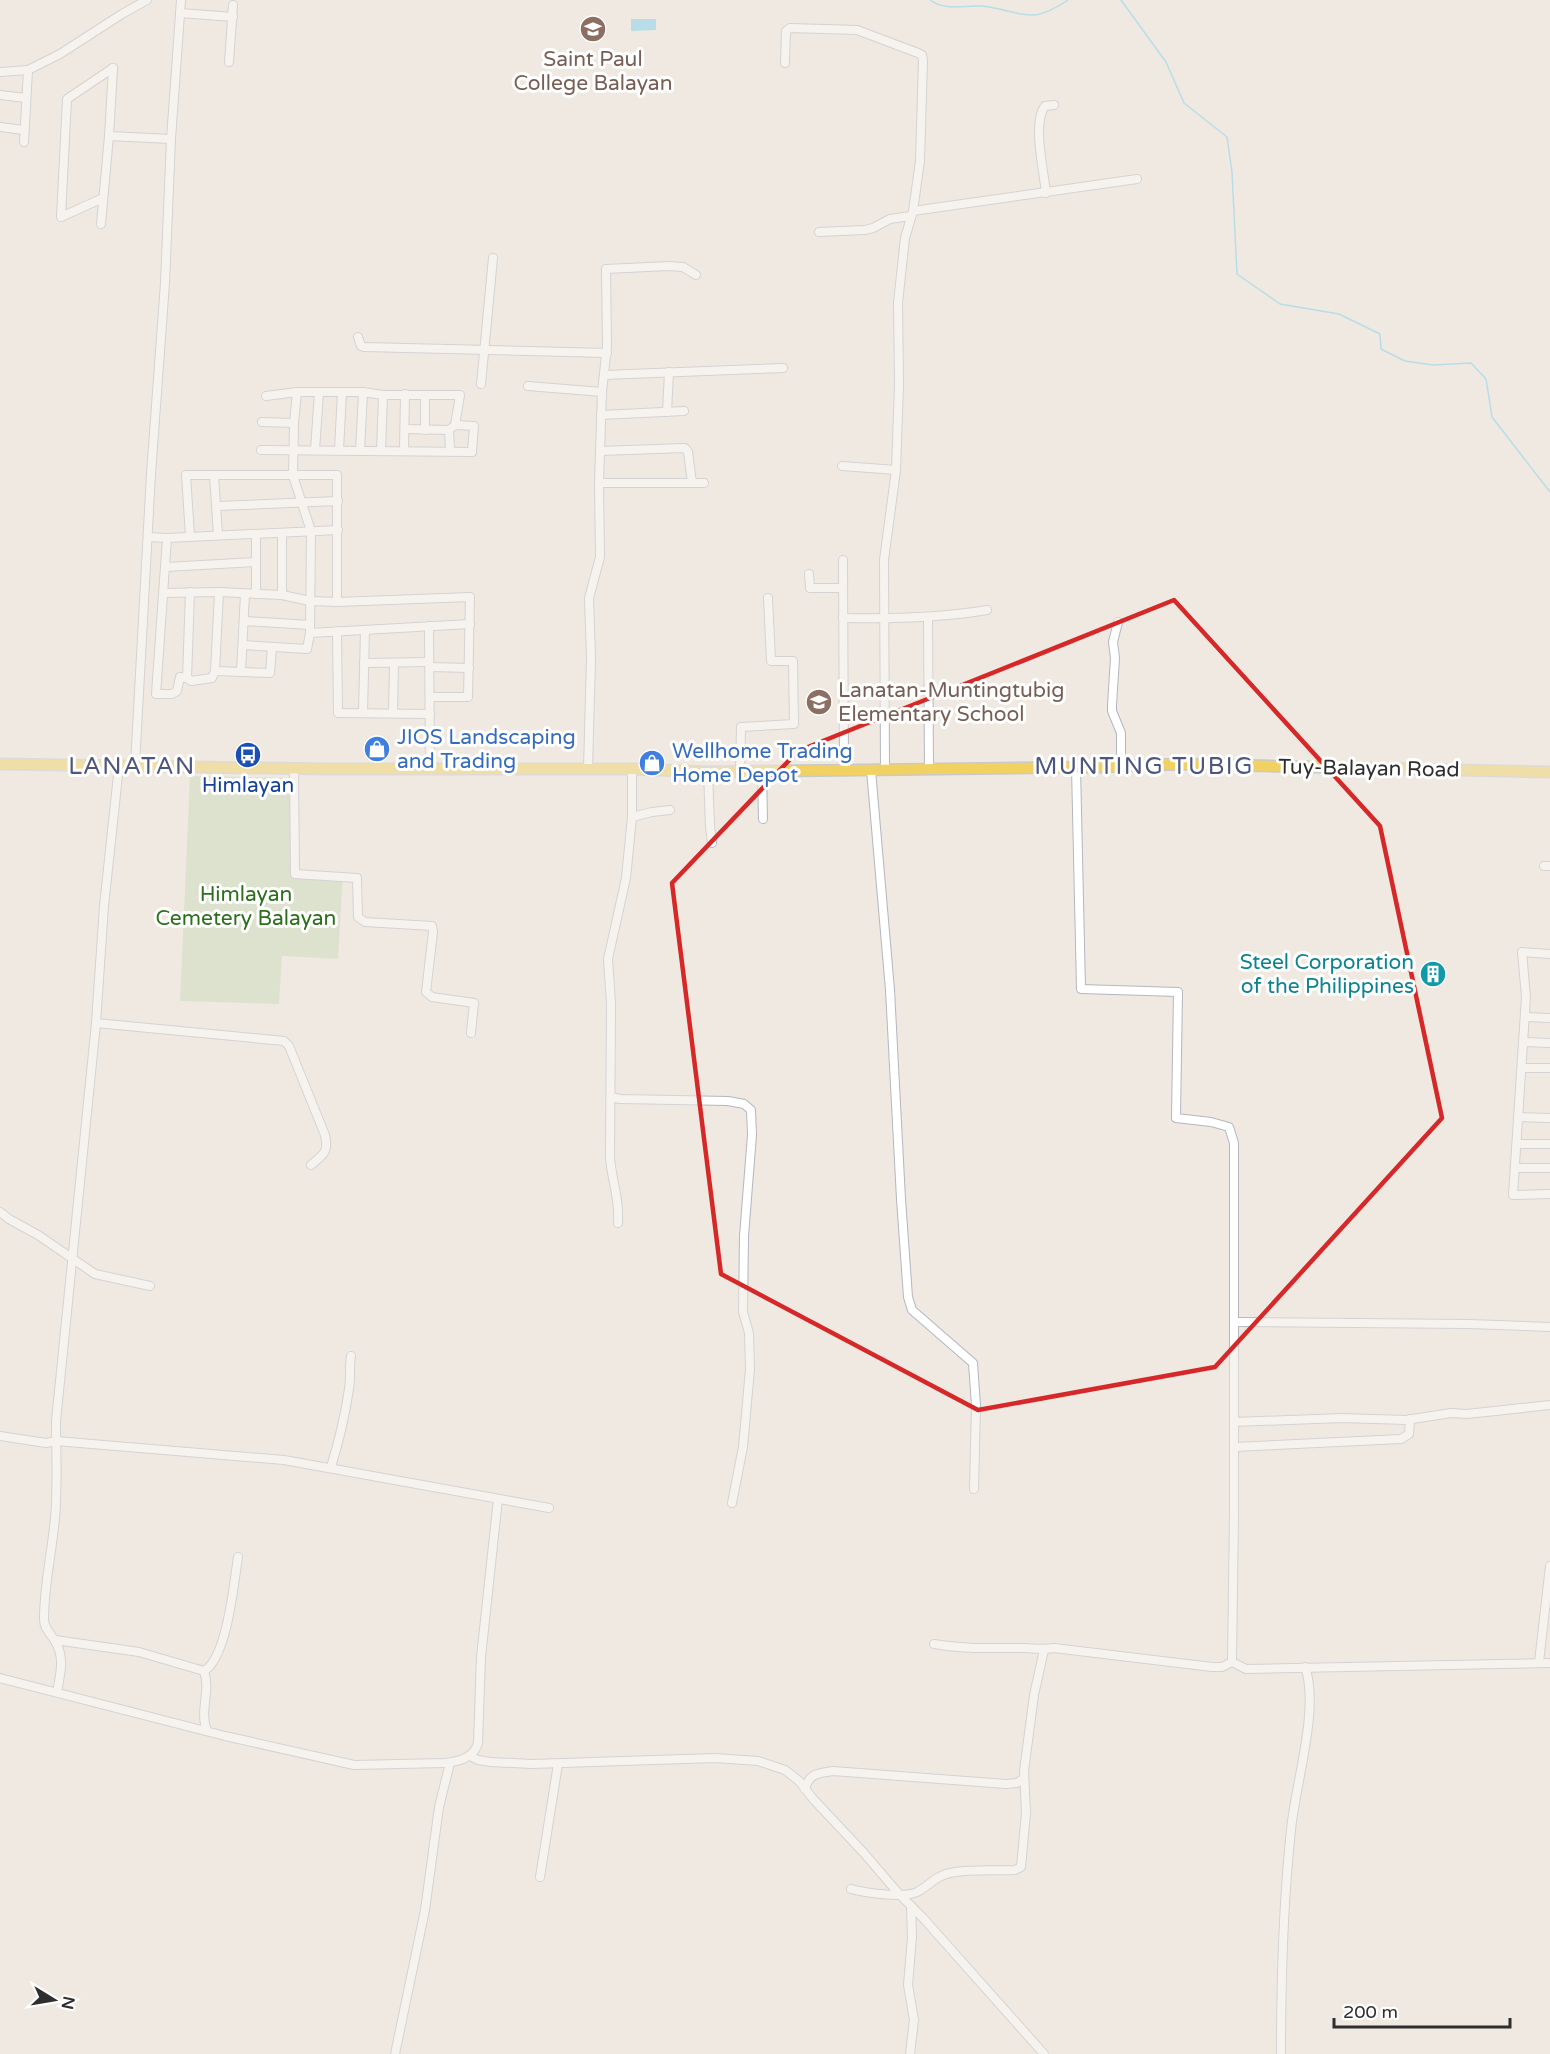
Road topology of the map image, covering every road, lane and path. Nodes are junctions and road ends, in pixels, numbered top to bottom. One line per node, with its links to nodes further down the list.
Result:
1 (147, 0): 8 (street)
2 (181, 0): 4 (street)
3 (233, 5): 5 (street)
4 (180, 13): 5 (street); 16 (street)
5 (232, 18): 6 (street)
6 (229, 62)
7 (785, 63): 21 (street)
8 (28, 70): 9 (street); 11 (street)
9 (0, 72)
10 (0, 95): 11 (street)
11 (26, 98): 14 (street)
12 (1054, 105): 19 (street)
13 (0, 127): 14 (street)
14 (24, 130): 17 (street)
15 (109, 136): 16 (street); 20 (street); 20 (street)
16 (171, 139): 76 (street)
17 (24, 142)
18 (1137, 179): 19 (street)
19 (1046, 193): 21 (street)
20 (103, 198): 22 (street)
21 (911, 213): 23 (street); 61 (street)
22 (101, 224)
23 (819, 232)
24 (493, 258): 27 (street)
25 (696, 275): 28 (street)
26 (358, 337): 27 (street)
27 (484, 350): 28 (street); 32 (street)
28 (606, 353): 31 (street)
29 (783, 368): 30 (street)
30 (669, 372): 31 (street); 44 (street)
31 (604, 375): 38 (street)
32 (481, 384)
33 (528, 386): 38 (street)
34 (297, 392): 35 (street); 42 (street); 47 (street)
35 (319, 392): 36 (street); 53 (street)
36 (342, 392): 37 (street); 54 (street)
37 (363, 392): 40 (street); 55 (street)
38 (602, 392): 45 (street)
39 (405, 394): 40 (street); 41 (street); 49 (street)
40 (382, 395): 57 (street)
41 (425, 395): 48 (street); 50 (street)
42 (266, 396)
43 (684, 411): 44 (street)
44 (667, 412): 45 (street)
45 (601, 415): 58 (street)
46 (262, 422): 47 (street)
47 (294, 423): 52 (street)
48 (452, 427): 50 (street); 59 (street); 59 (street)
49 (405, 429): 50 (street); 56 (street)
50 (425, 430)
51 (261, 450): 52 (street)
52 (293, 450): 53 (street); 63 (street)
53 (315, 450): 54 (street)
54 (339, 450): 55 (street)
55 (360, 450): 57 (street)
56 (404, 450): 57 (street); 59 (street)
57 (381, 451)
58 (600, 451): 64 (street); 65 (street)
59 (450, 452)
60 (842, 466): 61 (street)
61 (896, 470): 95 (street)
62 (214, 475): 63 (street); 69 (street); 75 (street)
63 (293, 476): 67 (street); 68 (street)
64 (599, 483): 65 (street); 123 (street)
65 (692, 483): 66 (street)
66 (704, 483)
67 (338, 501): 68 (street); 70 (street)
68 (302, 502): 69 (street); 71 (street)
69 (217, 506): 73 (street)
70 (338, 530): 71 (street); 91 (street)
71 (311, 531): 72 (street); 90 (street)
72 (282, 533): 74 (street); 88 (street)
73 (218, 535): 74 (street); 75 (street)
74 (256, 535): 79 (street)
75 (190, 536): 77 (street)
76 (148, 537): 77 (street); 117 (street)
77 (167, 538): 80 (street)
78 (843, 560): 82 (street)
79 (255, 562): 80 (street); 87 (street)
80 (166, 567): 85 (street)
81 (809, 574): 82 (street)
82 (843, 588): 94 (street)
83 (190, 592): 84 (street); 85 (street); 111 (street)
84 (219, 592): 86 (street); 109 (street)
85 (164, 593): 111 (street)
86 (245, 594): 87 (street); 96 (street)
87 (256, 594): 88 (street)
88 (282, 595): 90 (street)
89 (768, 598): 130 (street)
90 (310, 601): 91 (street); 100 (street)
91 (337, 602): 98 (street)
92 (987, 610): 93 (street)
93 (928, 617): 95 (street); 125 (street)
94 (843, 618): 95 (street); 126 (street)
95 (885, 619): 128 (street)
96 (244, 621): 100 (street); 103 (street)
97 (1118, 622): 119 (street)
98 (470, 624): 99 (street); 108 (street)
99 (429, 626): 101 (street); 107 (street)
100 (310, 629): 102 (street); 104 (street)
101 (365, 630): 102 (street); 105 (street)
102 (337, 631): 113 (street)
103 (243, 645): 104 (street); 110 (street)
104 (272, 647): 110 (street)
105 (364, 663): 106 (street); 113 (street)
106 (394, 663): 107 (street); 114 (street)
107 (429, 665): 108 (street); 112 (street)
108 (469, 668): 112 (street)
109 (215, 671): 110 (street); 111 (street)
110 (241, 672)
111 (187, 678)
112 (430, 697): 115 (street)
113 (363, 713): 114 (street)
114 (393, 713): 115 (street)
115 (430, 714): 122 (street)
116 (0, 764): 118 (main road, Tuy-Balayan Road)
117 (135, 765): 118 (main road, Tuy-Balayan Road); 121 (main road, Tuy-Balayan Road)
118 (119, 766): 140 (street)
119 (1121, 766): 120 (main road, Tuy-Balayan Road); 132 (main road, Tuy-Balayan Road)
120 (1076, 767): 125 (main road, Tuy-Balayan Road); 159 (street)
121 (294, 768): 122 (main road, Tuy-Balayan Road); 141 (street)
122 (430, 769): 123 (main road, Tuy-Balayan Road)
123 (588, 769): 124 (main road, Tuy-Balayan Road)
124 (632, 769): 129 (main road, Tuy-Balayan Road); 134 (street)
125 (928, 769): 128 (main road, Tuy-Balayan Road)
126 (844, 770): 127 (main road, Tuy-Balayan Road); 131 (main road, Tuy-Balayan Road)
127 (871, 770): 128 (main road, Tuy-Balayan Road); 169 (street)
128 (885, 770)
129 (708, 772): 130 (main road, Tuy-Balayan Road); 136 (street)
130 (740, 772): 131 (main road, Tuy-Balayan Road)
131 (762, 772): 135 (street)
132 (1550, 772)
133 (670, 810): 134 (street)
134 (632, 817): 146 (street)
135 (763, 819)
136 (712, 843)
137 (1550, 954): 138 (street)
138 (1525, 1017): 139 (street); 142 (street)
139 (1550, 1018)
140 (96, 1023): 151 (street); 157 (street)
141 (471, 1033)
142 (1523, 1042): 143 (street); 144 (street)
143 (1550, 1043)
144 (1522, 1068): 145 (street); 147 (street)
145 (1550, 1068)
146 (611, 1097): 156 (street); 171 (street)
147 (1518, 1118): 148 (street); 149 (street)
148 (1550, 1119)
149 (1517, 1144): 150 (street); 152 (street)
150 (1550, 1144)
151 (311, 1165)
152 (1515, 1168): 153 (street); 154 (street)
153 (1550, 1168)
154 (1550, 1194)
155 (0, 1212): 157 (street)
156 (618, 1223)
157 (72, 1260): 158 (street); 166 (street)
158 (150, 1286)
159 (1234, 1322): 160 (street); 164 (street)
160 (1550, 1328)
161 (351, 1356): 168 (street)
162 (1550, 1405): 163 (street)
163 (1410, 1419): 164 (street); 167 (street)
164 (1234, 1422): 167 (street)
165 (0, 1436): 166 (street)
166 (56, 1441): 168 (street); 175 (street)
167 (1234, 1447): 178 (street)
168 (331, 1467): 170 (street)
169 (975, 1489)
170 (498, 1499): 172 (street); 186 (street)
171 (732, 1503)
172 (549, 1508)
173 (238, 1557): 182 (street)
174 (1550, 1566): 179 (street)
175 (55, 1640): 182 (street); 184 (street)
176 (934, 1644): 177 (street)
177 (1044, 1650): 178 (street); 189 (street)
178 (1232, 1662): 181 (street)
179 (1539, 1662): 180 (street); 181 (street)
180 (1550, 1663)
181 (1305, 1667): 199 (street)
182 (204, 1671): 185 (street)
183 (0, 1678): 184 (street)
184 (57, 1692): 185 (street)
185 (207, 1731): 187 (street)
186 (470, 1756): 187 (street); 188 (street)
187 (450, 1763): 196 (street)
188 (558, 1764): 190 (street); 191 (street)
189 (1023, 1779): 190 (street); 193 (street)
190 (805, 1789): 194 (street)
191 (540, 1877)
192 (851, 1889): 194 (street)
193 (913, 1893): 194 (street); 195 (street)
194 (899, 1894): 195 (street)
195 (911, 1905): 197 (street); 198 (street)
196 (395, 2054)
197 (910, 2054)
198 (1044, 2054)
199 (1281, 2054)

